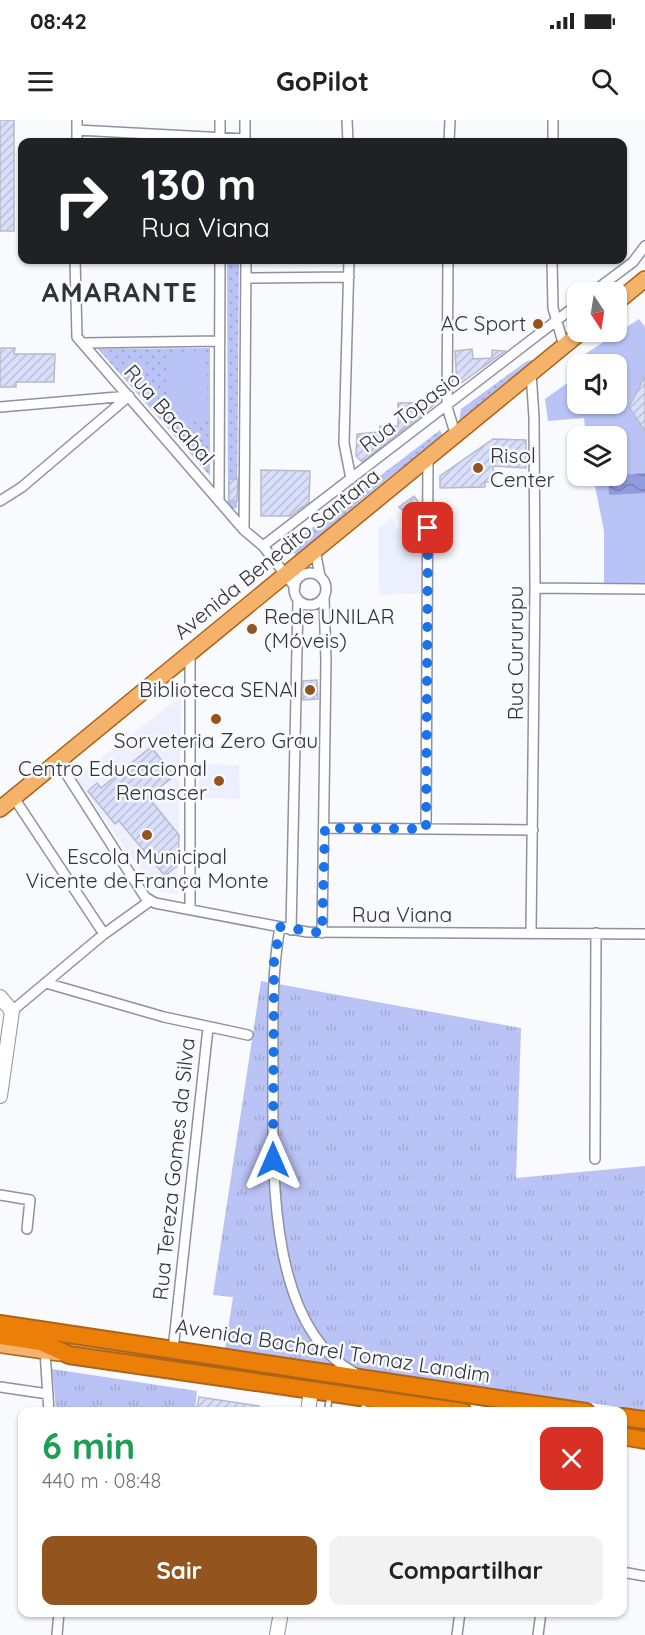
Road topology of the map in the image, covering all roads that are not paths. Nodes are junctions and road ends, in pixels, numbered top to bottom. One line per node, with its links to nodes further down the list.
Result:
1 (77, 120): 7 (street)
2 (220, 120): 10 (street)
3 (245, 120): 11 (street)
4 (347, 120): 12 (street)
5 (450, 120): 13 (street)
6 (553, 120): 14 (street)
7 (77, 130): 8 (street); 9 (street)
8 (77, 138)
9 (191, 138)
10 (220, 138)
11 (245, 138)
12 (348, 138)
13 (449, 138)
14 (553, 138)
15 (645, 246): 25 (street)
16 (75, 264): 31 (street, Rua Bacabal)
17 (220, 264): 29 (street)
18 (246, 264): 23 (street)
19 (350, 264): 22 (street)
20 (448, 264): 36 (street)
21 (552, 264): 28 (street)
22 (350, 277): 23 (street); 39 (street)
23 (246, 278): 42 (street)
24 (645, 279): 26 (main road)
25 (606, 282)
26 (627, 294)
27 (567, 312): 28 (street, Rua Topasio)
28 (556, 320): 32 (street); 36 (street, Rua Topasio)
29 (219, 341): 31 (street); 41 (street)
30 (569, 342): 32 (main road, Avenida Benedito Santana)
31 (84, 344): 34 (street, Rua Bacabal)
32 (564, 346): 33 (main road, Avenida Benedito Santana)
33 (531, 373): 37 (main road, Avenida Benedito Santana); 48 (street, Rua Cururupu)
34 (129, 396): 35 (street); 40 (street); 41 (street, Rua Bacabal)
35 (0, 406)
36 (447, 407): 37 (street); 39 (street, Rua Topasio)
37 (456, 436): 38 (main road, Avenida Benedito Santana)
38 (428, 458): 44 (main road, Avenida Benedito Santana); 57 (street)
39 (351, 479): 43 (street, Rua Topasio)
40 (0, 501)
41 (219, 501): 42 (street, Rua Bacabal)
42 (244, 530): 43 (street, Rua Bacabal)
43 (263, 546): 45 (street, Rua Bacabal)
44 (315, 550): 45 (main road, Avenida Benedito Santana); 46 (street)
45 (285, 574): 47 (street, Rua Bacabal); 52 (main road, Avenida Benedito Santana)
46 (320, 576): 47 (street); 50 (street)
47 (295, 587): 51 (street)
48 (535, 588): 49 (street); 58 (street, Rua Cururupu)
49 (645, 589)
50 (324, 597): 51 (street); 56 (street)
51 (298, 601): 62 (street)
52 (190, 652): 53 (main road, Avenida Benedito Santana); 60 (street)
53 (58, 761): 54 (main road, Avenida Benedito Santana); 59 (street)
54 (14, 798): 55 (main road, Avenida Benedito Santana); 66 (street)
55 (0, 809)
56 (325, 828): 57 (street); 64 (street)
57 (426, 829): 58 (street)
58 (533, 830): 63 (street, Rua Cururupu)
59 (150, 901): 60 (street, Rua Viana); 66 (street)
60 (190, 908): 61 (street, Rua Viana)
61 (280, 927): 62 (street, Rua Viana); 86 (street)
62 (291, 930): 64 (street, Rua Viana)
63 (531, 932): 64 (street, Rua Viana); 65 (street, Rua Viana)
64 (322, 933)
65 (596, 933): 67 (street, Rua Viana); 75 (street)
66 (104, 934): 68 (street)
67 (645, 934)
68 (46, 983): 70 (street); 71 (street)
69 (0, 997): 70 (street)
70 (12, 1011): 73 (street)
71 (208, 1028): 72 (street); 83 (street, Rua Tereza Gomes da Silva)
72 (248, 1035)
73 (2, 1070): 74 (street)
74 (0, 1096)
75 (595, 1159)
76 (0, 1195): 77 (street)
77 (27, 1229)
78 (0, 1319): 80 (main road, Avenida Bacharel Tomaz Landim)
79 (0, 1324): 80 (highway, Avenida Bacharel Tomaz Landim)
80 (73, 1335): 83 (highway, Avenida Bacharel Tomaz Landim)
81 (0, 1336): 85 (highway, Avenida Bacharel Tomaz Landim)
82 (0, 1344): 84 (main road, Avenida Bacharel Tomaz Landim)
83 (173, 1350): 86 (highway, Avenida Bacharel Tomaz Landim)
84 (45, 1351): 85 (main road, Avenida Bacharel Tomaz Landim); 90 (street)
85 (69, 1355): 88 (highway, Avenida Bacharel Tomaz Landim)
86 (371, 1380): 96 (highway, Avenida Bacharel Tomaz Landim)
87 (0, 1387): 90 (street)
88 (311, 1390): 89 (highway, Avenida Bacharel Tomaz Landim); 93 (street)
89 (330, 1393): 91 (highway, Avenida Bacharel Tomaz Landim); 94 (lane)
90 (48, 1394): 92 (street)
91 (364, 1405): 95 (highway, Avenida Bacharel Tomaz Landim)
92 (49, 1407)
93 (309, 1407)
94 (328, 1407)
95 (392, 1407)
96 (552, 1407)
97 (627, 1418): 98 (highway)
98 (645, 1420)
99 (627, 1437): 100 (highway)
100 (645, 1440)
101 (627, 1573): 102 (street)
102 (645, 1576)
103 (59, 1617): 107 (street)
104 (280, 1617): 108 (street)
105 (459, 1617): 109 (street)
106 (541, 1617): 110 (street)
107 (57, 1635)
108 (278, 1635)
109 (457, 1635)
110 (538, 1635)

